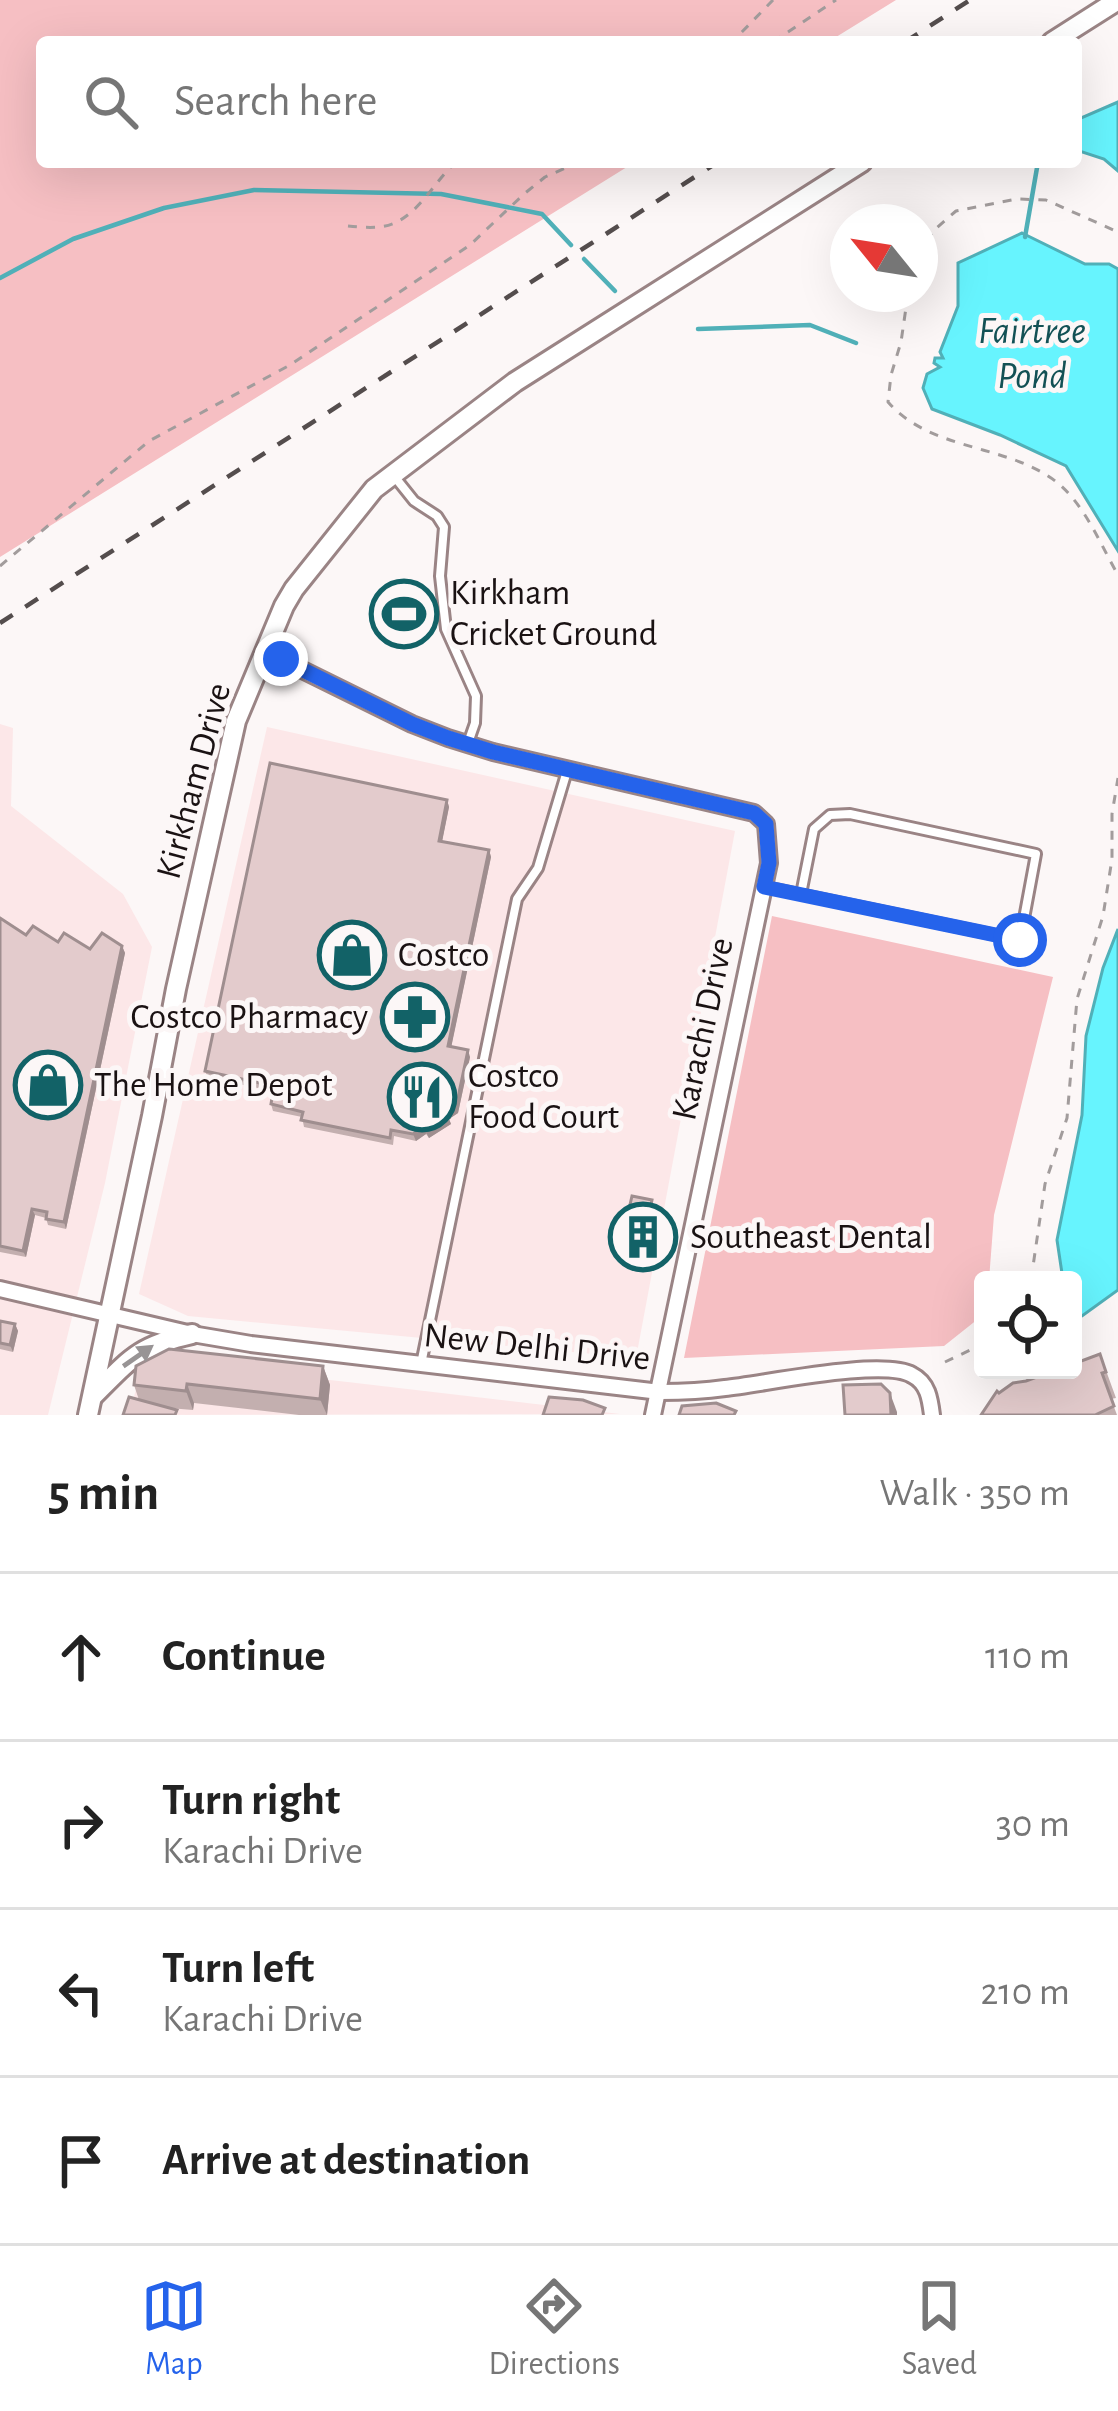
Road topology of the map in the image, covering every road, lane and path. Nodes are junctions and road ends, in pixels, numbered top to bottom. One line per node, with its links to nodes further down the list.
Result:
1 (773, 0): 4 (path)
2 (836, 0): 5 (path)
3 (1118, 1): 6 (street)
4 (737, 36)
5 (781, 36)
6 (1062, 36)
7 (450, 168): 10 (path)
8 (566, 168): 15 (path)
9 (853, 168): 14 (street, Kirkham Drive)
10 (348, 226)
11 (938, 227): 12 (path)
12 (1118, 232)
13 (905, 312): 16 (path)
14 (393, 475): 17 (street, Kirkham Drive); 18 (lane)
15 (0, 566)
16 (1118, 575)
17 (266, 652): 18 (street, Karachi Drive); 25 (street, Kirkham Drive)
18 (467, 744): 19 (street, Karachi Drive)
19 (567, 770): 21 (street, Karachi Drive); 29 (lane)
20 (1118, 778): 23 (path)
21 (764, 887): 22 (lane); 30 (street, Karachi Drive)
22 (801, 894): 22 (lane)
23 (1032, 1271)
24 (0, 1288): 25 (street, New Delhi Drive)
25 (110, 1315): 26 (street, New Delhi Drive); 31 (street, Kirkham Drive)
26 (192, 1334): 29 (street, New Delhi Drive); 31 (street, one-way to 26)
27 (974, 1348): 28 (path)
28 (945, 1362)
29 (421, 1364): 30 (street, New Delhi Drive)
30 (659, 1392): 32 (street, Karachi Drive); 33 (street, New Delhi Drive)
31 (90, 1406)
32 (652, 1415)
33 (932, 1415)

